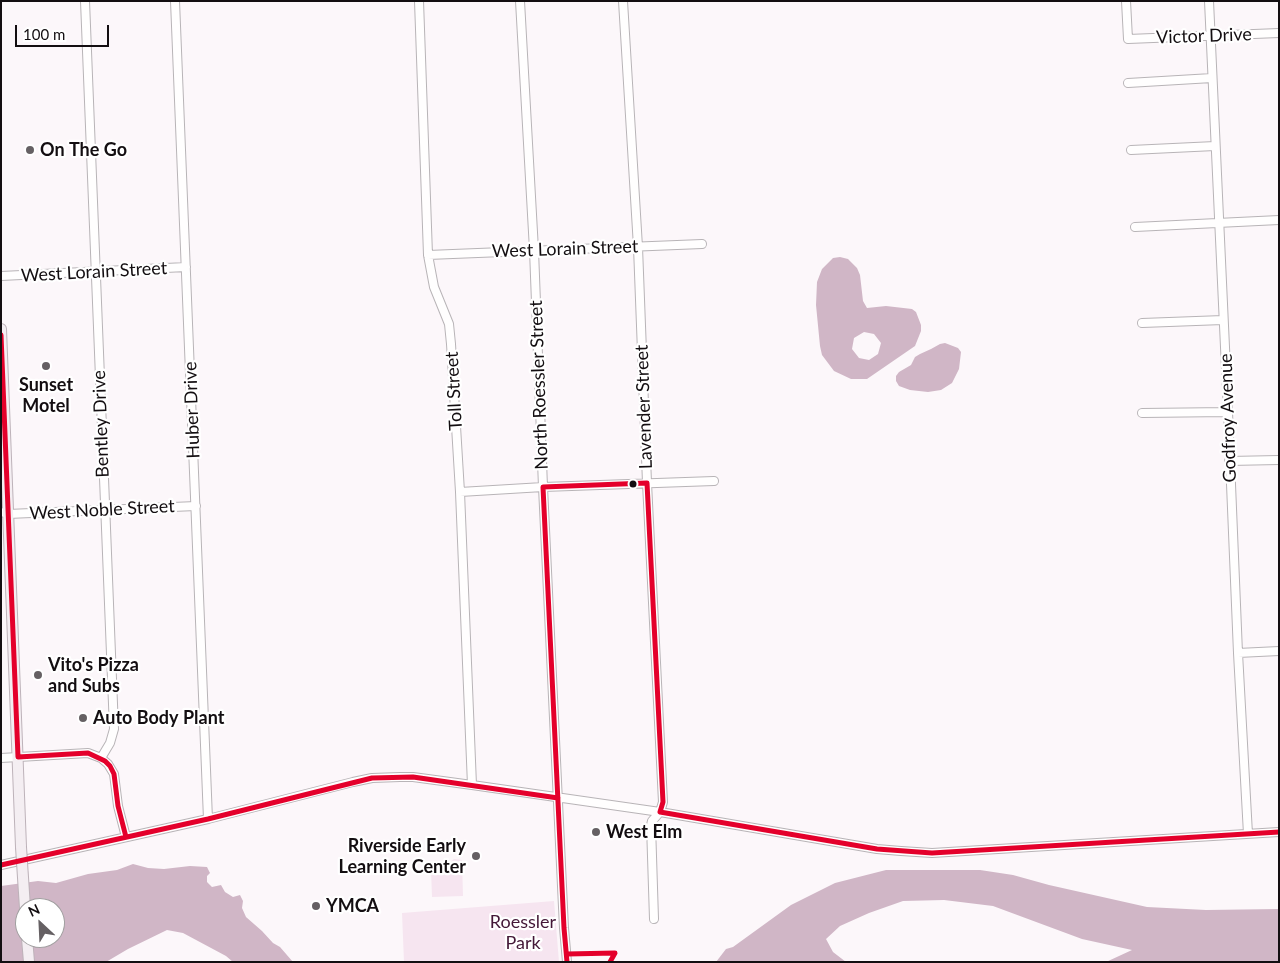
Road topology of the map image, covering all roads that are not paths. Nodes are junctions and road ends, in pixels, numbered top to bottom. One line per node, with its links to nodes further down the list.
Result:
1 (85, 1): 22 (street, Bentley Drive)
2 (175, 1): 21 (street, Huber Drive)
3 (419, 1): 20 (street, Toll Street)
4 (520, 1): 19 (street, North Roessler Street)
5 (623, 1): 18 (street, Lavender Street)
6 (1126, 1): 9 (street, Victor Drive)
7 (1208, 1): 9 (street, Godfroy Avenue)
8 (1279, 33): 9 (street, Victor Drive)
9 (1210, 35): 10 (street, Godfroy Avenue)
10 (1212, 78): 11 (street); 12 (street, Godfroy Avenue)
11 (1128, 83)
12 (1215, 146): 13 (street); 15 (street, Godfroy Avenue)
13 (1131, 150)
14 (1279, 220): 15 (street)
15 (1219, 224): 16 (street); 24 (street, Godfroy Avenue)
16 (1135, 227)
17 (702, 244): 18 (street, West Lorain Street)
18 (638, 247): 19 (street, West Lorain Street); 32 (street, Lavender Street)
19 (534, 250): 20 (street, West Lorain Street); 33 (street, North Roessler Street)
20 (428, 255): 34 (street, Toll Street)
21 (186, 267): 22 (street, West Lorain Street); 35 (street, Huber Drive)
22 (96, 272): 23 (street, West Lorain Street); 36 (street, Bentley Drive)
23 (1, 276)
24 (1223, 320): 25 (street); 27 (street, Godfroy Avenue)
25 (1142, 323)
26 (1, 329): 37 (main road)
27 (1228, 412): 28 (street); 30 (street, Godfroy Avenue)
28 (1142, 413)
29 (1279, 460): 30 (street)
30 (1229, 461): 39 (street, Godfroy Avenue)
31 (714, 481): 32 (street)
32 (647, 483): 33 (street); 45 (street, Lavender Street)
33 (543, 487): 34 (street); 44 (street, North Roessler Street)
34 (460, 492): 43 (street, Toll Street)
35 (196, 506): 36 (street, West Noble Street); 46 (street, Huber Drive)
36 (104, 510): 37 (street, West Noble Street); 42 (street, Bentley Drive)
37 (4, 515): 40 (main road)
38 (1279, 651): 39 (street)
39 (1238, 652): 48 (street, Godfroy Avenue)
40 (18, 757): 41 (street); 42 (street); 51 (main road, bridge)
41 (1, 758)
42 (101, 758): 49 (street)
43 (472, 785): 44 (street); 46 (street)
44 (558, 798): 45 (street); 55 (street, North Roessler Street)
45 (660, 812): 48 (street); 52 (street, Lavender Street)
46 (208, 819): 49 (street)
47 (1279, 832): 48 (street)
48 (1248, 834)
49 (126, 838): 50 (street)
50 (1, 865)
51 (24, 898)
52 (654, 919)
53 (27, 948): 54 (main road)
54 (28, 962)
55 (567, 962)

